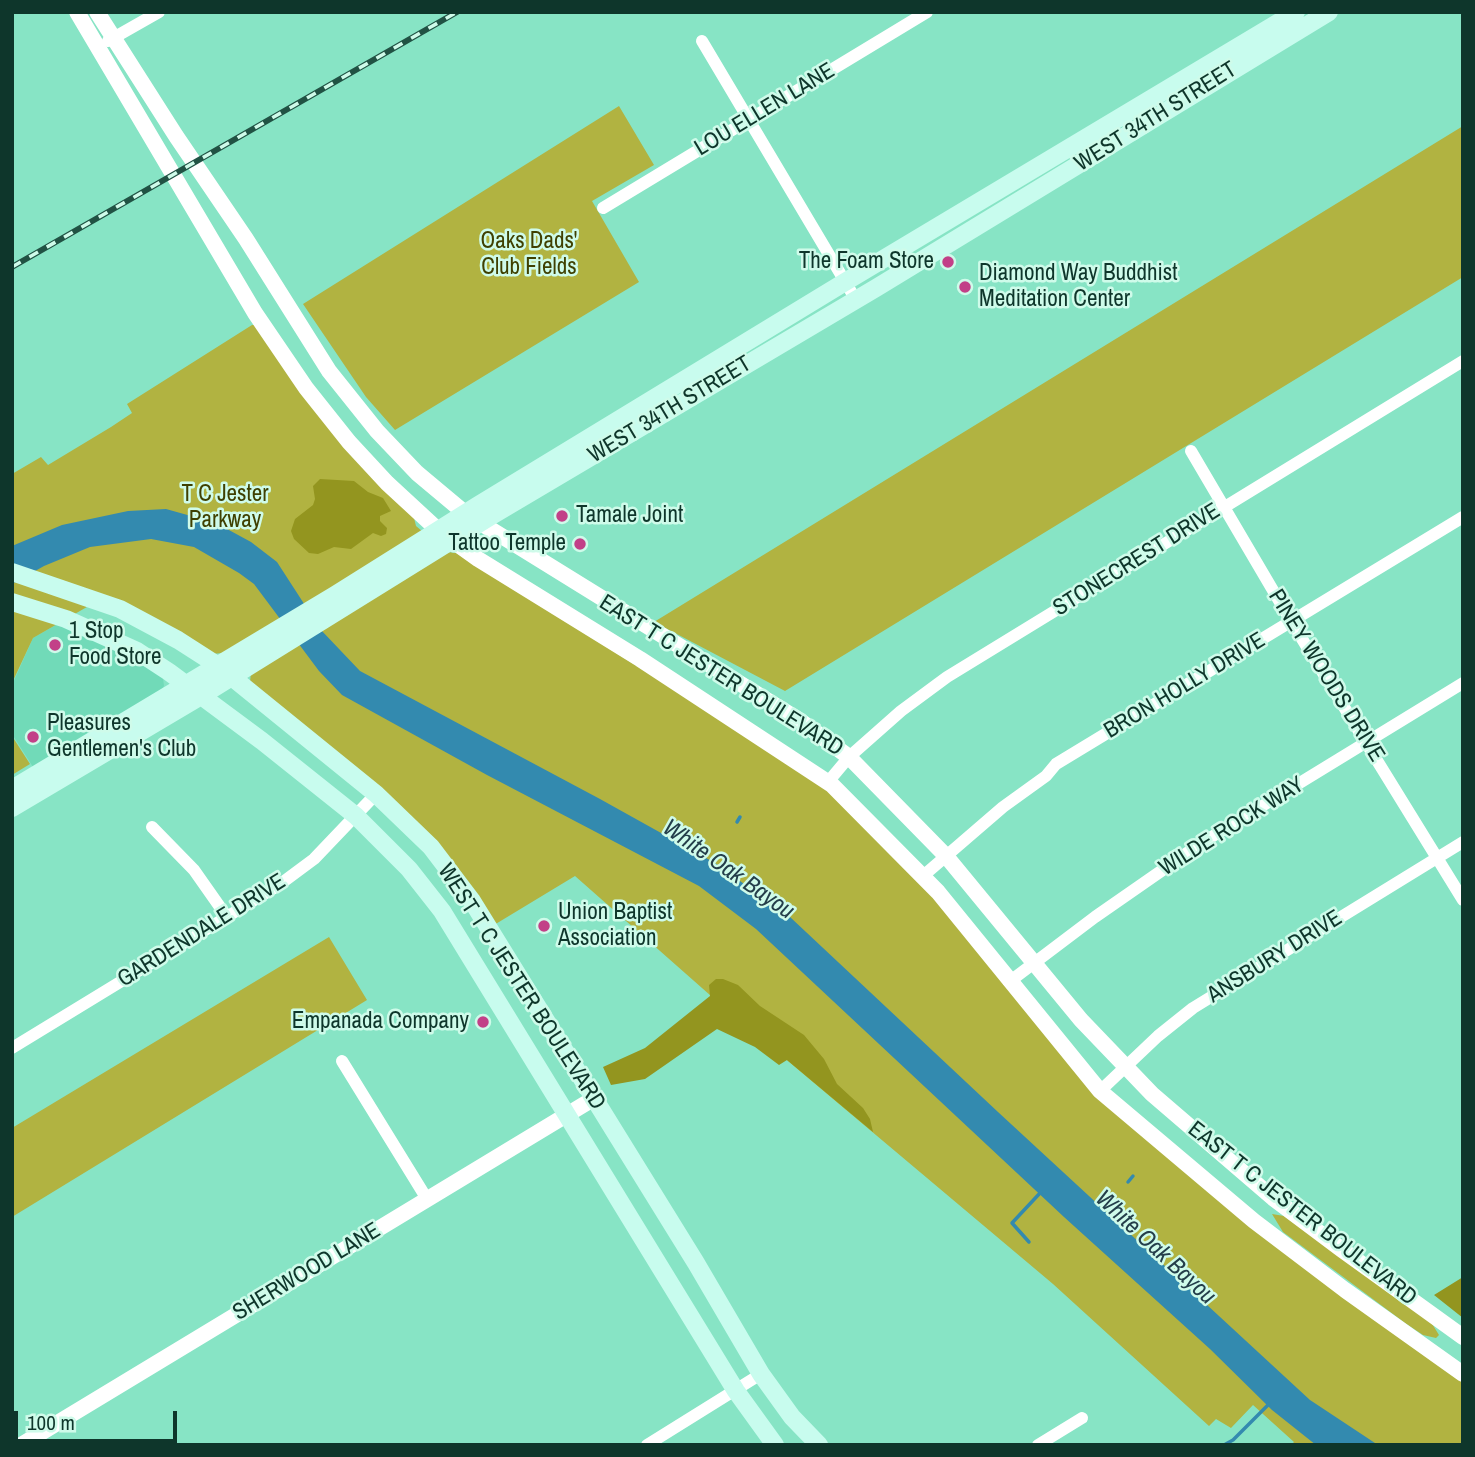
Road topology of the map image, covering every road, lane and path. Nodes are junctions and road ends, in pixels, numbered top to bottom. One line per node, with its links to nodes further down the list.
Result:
1 (77, 12): 9 (street)
2 (97, 12): 7 (street, EAST T C JESTER BOULEVARD)
3 (159, 12): 7 (street)
4 (927, 12): 10 (street, LOU ELLEN LANE)
5 (1296, 12): 11 (main road, WEST 34TH STREET)
6 (1329, 12): 12 (main road, WEST 34TH STREET)
7 (113, 38): 9 (street); 15 (street, EAST T C JESTER BOULEVARD)
8 (702, 41): 10 (street)
9 (99, 47): 16 (street)
10 (748, 121): 13 (street, LOU ELLEN LANE); 18 (street)
11 (1086, 139): 12 (main road); 14 (main road, WEST 34TH STREET)
12 (1096, 154): 17 (main road, WEST 34TH STREET)
13 (603, 208)
14 (969, 209): 17 (main road); 18 (main road, WEST 34TH STREET)
15 (228, 211): 16 (street); 21 (street, EAST T C JESTER BOULEVARD)
16 (203, 225): 22 (street)
17 (979, 226): 19 (main road, WEST 34TH STREET)
18 (845, 282): 19 (street); 23 (main road, WEST 34TH STREET)
19 (856, 300): 23 (main road, WEST 34TH STREET)
20 (1463, 361): 25 (street, STONECREST DRIVE)
21 (329, 371): 22 (street); 26 (street, EAST T C JESTER BOULEVARD)
22 (306, 387): 29 (street, EAST T C JESTER BOULEVARD)
23 (632, 422): 26 (main road, WEST 34TH STREET); 28 (main road, WEST 34TH STREET)
24 (1191, 450): 25 (street, PINEY WOODS DRIVE)
25 (1223, 506): 34 (street, PINEY WOODS DRIVE); 44 (street, STONECREST DRIVE)
26 (466, 514): 28 (street, EAST T C JESTER BOULEVARD); 29 (main road, WEST 34TH STREET)
27 (1463, 517): 34 (street, BRON HOLLY DRIVE)
28 (482, 522): 29 (main road, WEST 34TH STREET); 35 (street, EAST T C JESTER BOULEVARD)
29 (446, 536): 36 (main road, WEST 34TH STREET); 37 (street, EAST T C JESTER BOULEVARD)
30 (12, 572): 31 (main road, WEST T C JESTER BOULEVARD)
31 (75, 592): 33 (main road); 38 (main road, WEST T C JESTER BOULEVARD)
32 (12, 602): 33 (main road, WEST T C JESTER BOULEVARD)
33 (66, 619): 41 (main road, WEST T C JESTER BOULEVARD)
34 (1291, 621): 43 (street, PINEY WOODS DRIVE); 52 (street, BRON HOLLY DRIVE)
35 (663, 638): 37 (street); 44 (street, EAST T C JESTER BOULEVARD)
36 (256, 651): 38 (main road, WEST 34TH STREET); 39 (main road, WEST 34TH STREET)
37 (646, 663): 45 (street, EAST T C JESTER BOULEVARD)
38 (217, 665): 39 (main road, WEST T C JESTER BOULEVARD); 41 (main road, WEST 34TH STREET)
39 (231, 677): 42 (main road, WEST 34TH STREET); 47 (main road, WEST T C JESTER BOULEVARD)
40 (1463, 683): 43 (street, WILDE ROCK WAY)
41 (186, 684): 42 (main road, WEST T C JESTER BOULEVARD); 46 (main road, WEST 34TH STREET)
42 (201, 696): 48 (main road, WEST 34TH STREET); 49 (main road, WEST T C JESTER BOULEVARD)
43 (1366, 742): 53 (street, PINEY WOODS DRIVE); 57 (street, WILDE ROCK WAY)
44 (849, 757): 45 (street, STONECREST DRIVE); 52 (street, EAST T C JESTER BOULEVARD)
45 (828, 782): 54 (street, EAST T C JESTER BOULEVARD)
46 (12, 789)
47 (376, 794): 49 (street, GARDENDALE DRIVE); 63 (main road, WEST T C JESTER BOULEVARD)
48 (12, 808)
49 (356, 816): 56 (street, GARDENDALE DRIVE); 64 (main road, WEST T C JESTER BOULEVARD)
50 (152, 827): 56 (street)
51 (1463, 842): 53 (street, ANSBURY DRIVE)
52 (946, 856): 54 (street, BRON HOLLY DRIVE); 57 (street, EAST T C JESTER BOULEVARD)
53 (1437, 858): 55 (street, PINEY WOODS DRIVE); 61 (street, ANSBURY DRIVE)
54 (923, 876): 58 (street, EAST T C JESTER BOULEVARD)
55 (1463, 900)
56 (228, 917): 59 (street, GARDENDALE DRIVE)
57 (1034, 964): 58 (street, WILDE ROCK WAY); 61 (street, EAST T C JESTER BOULEVARD)
58 (1009, 982): 62 (street, EAST T C JESTER BOULEVARD)
59 (12, 1048)
60 (342, 1062): 66 (street)
61 (1126, 1067): 62 (street, ANSBURY DRIVE); 65 (street, EAST T C JESTER BOULEVARD)
62 (1100, 1091): 67 (street, EAST T C JESTER BOULEVARD)
63 (593, 1099): 64 (street, SHERWOOD LANE); 70 (main road, WEST T C JESTER BOULEVARD)
64 (566, 1115): 66 (street, SHERWOOD LANE); 72 (main road, WEST T C JESTER BOULEVARD)
65 (1273, 1198): 67 (street); 68 (street, EAST T C JESTER BOULEVARD)
66 (427, 1199): 74 (street, SHERWOOD LANE)
67 (1254, 1221): 69 (street, EAST T C JESTER BOULEVARD)
68 (1460, 1335): 69 (street)
69 (1440, 1357): 71 (street, EAST T C JESTER BOULEVARD)
70 (761, 1374): 72 (street); 77 (main road, WEST T C JESTER BOULEVARD)
71 (1463, 1374)
72 (736, 1391): 75 (street); 76 (main road, WEST T C JESTER BOULEVARD)
73 (1082, 1418): 78 (street)
74 (21, 1445)
75 (647, 1445)
76 (775, 1445)
77 (819, 1445)
78 (1038, 1445)

